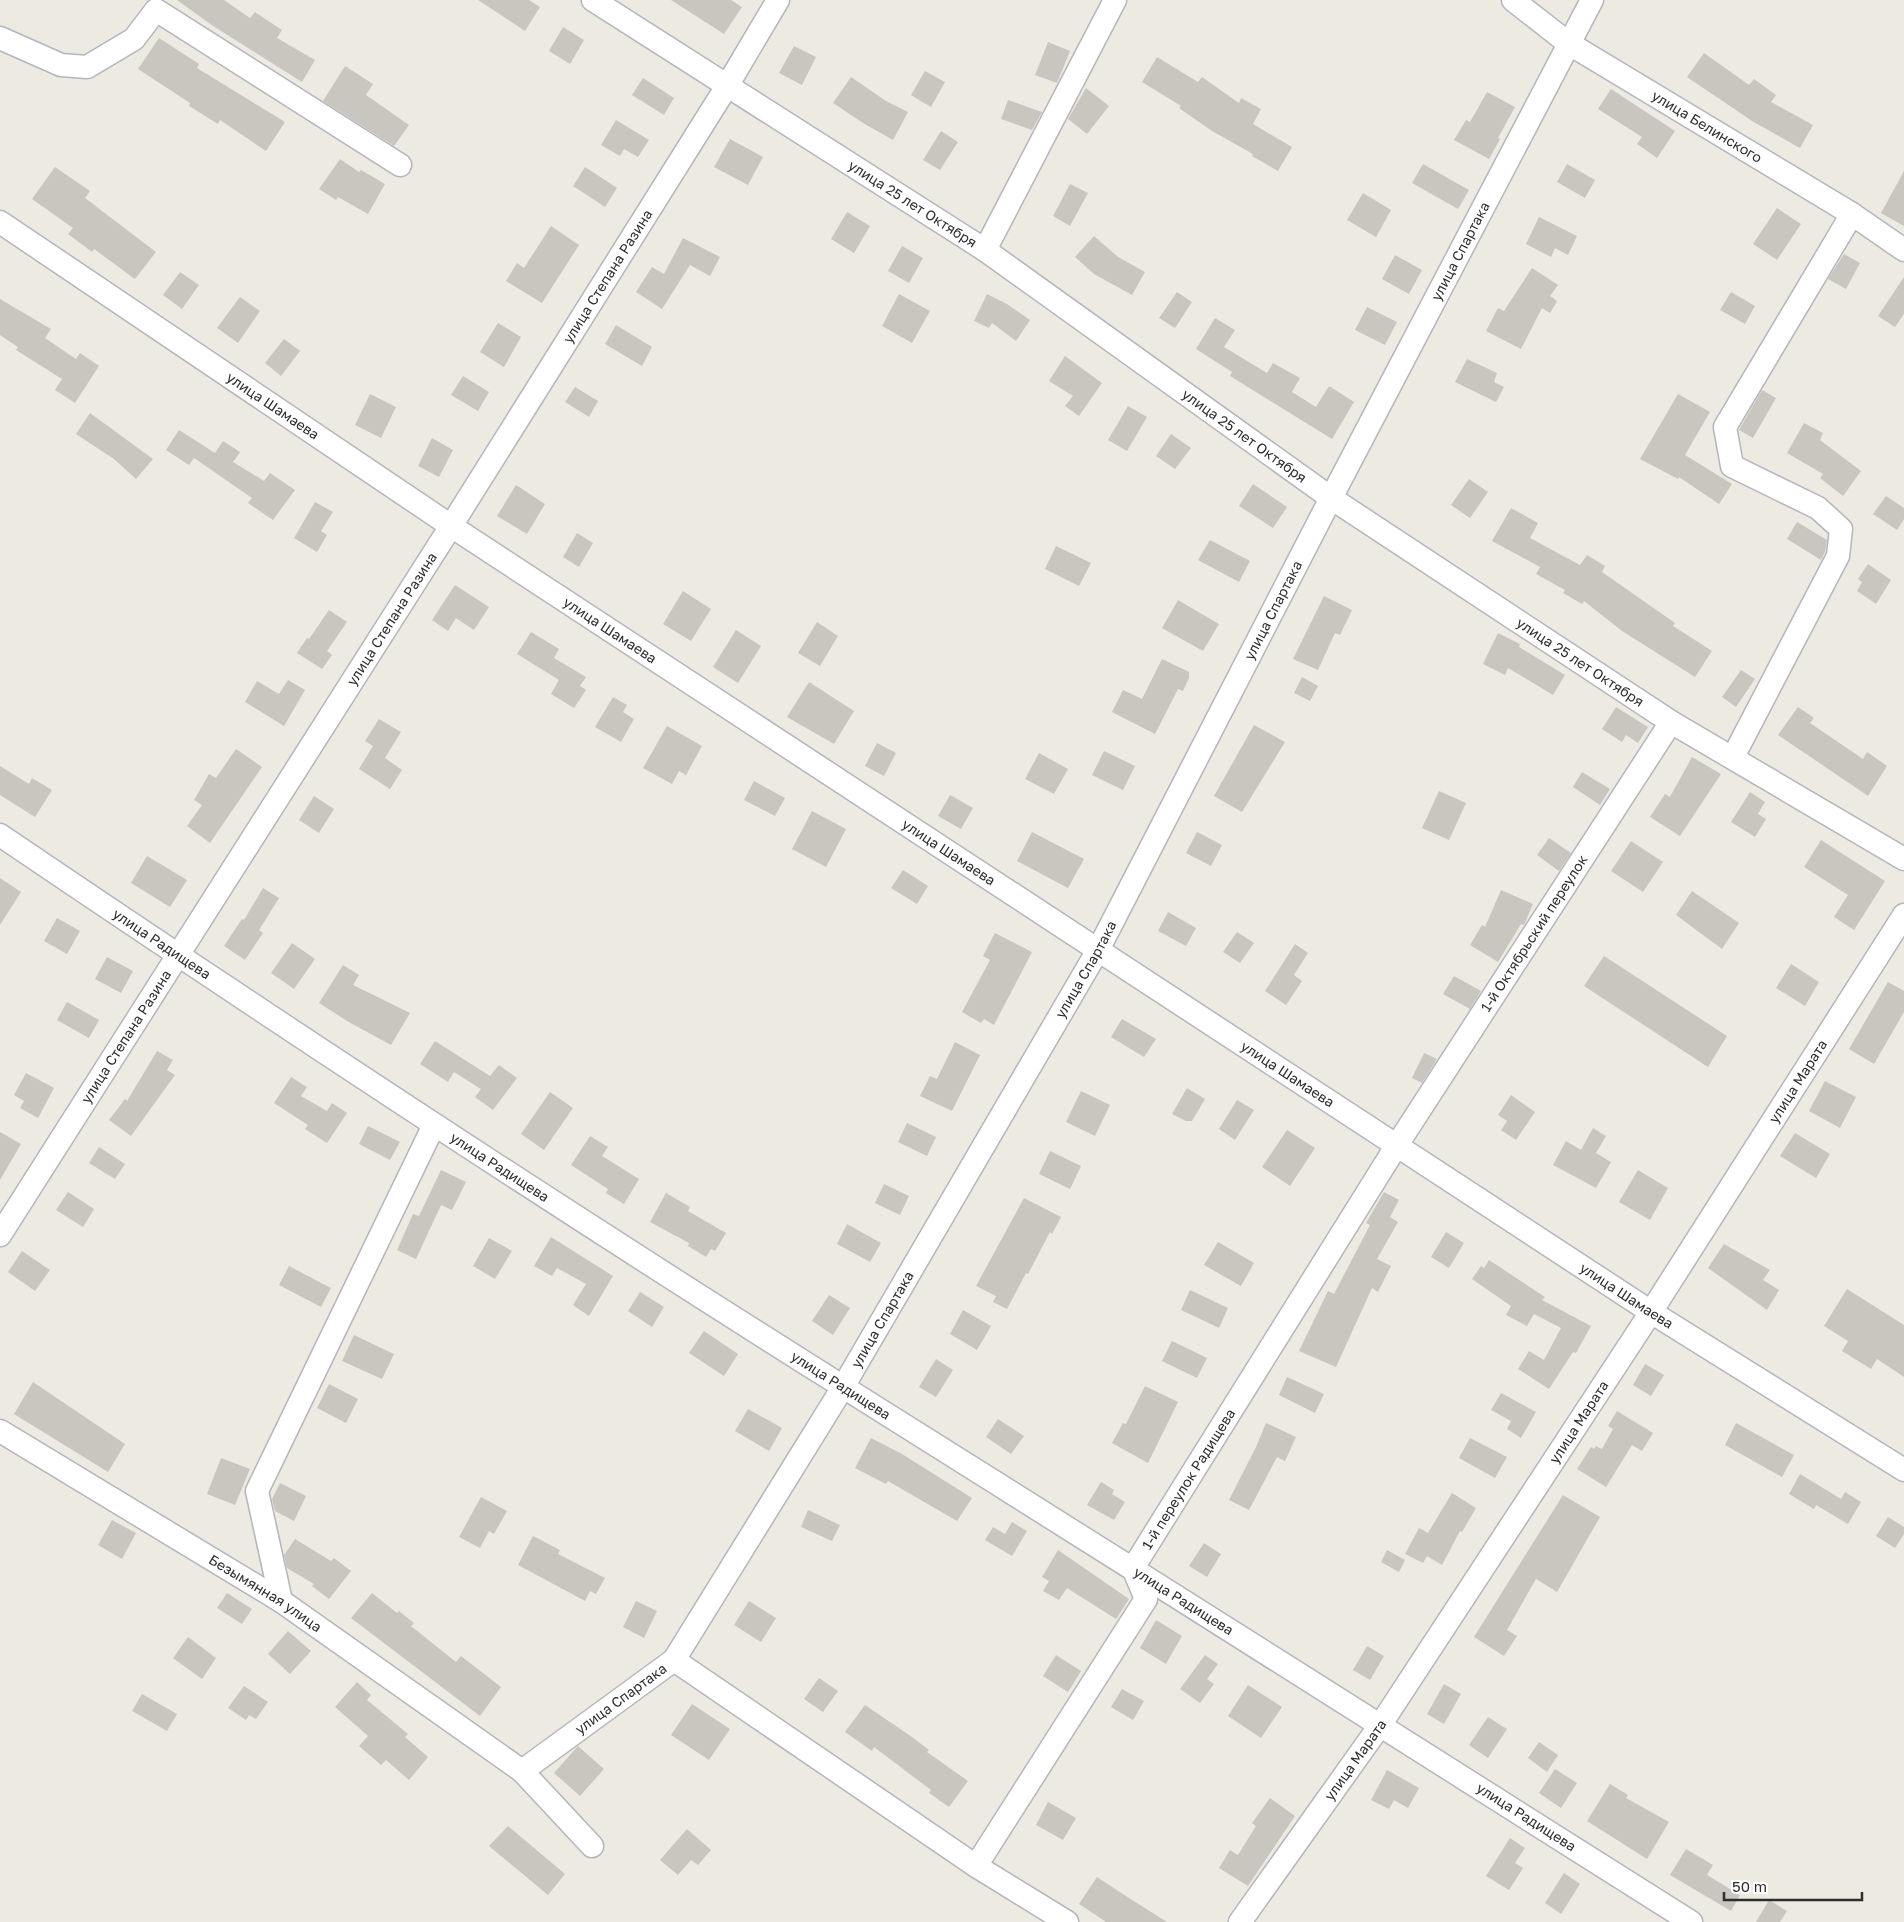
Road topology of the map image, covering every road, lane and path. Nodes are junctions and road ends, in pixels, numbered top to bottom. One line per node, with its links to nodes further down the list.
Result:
1 (593, 0): 8 (street, улица 25 лет Октября)
2 (778, 0): 8 (street, улица Степана Разина)
3 (1115, 0): 12 (street)
4 (1513, 0): 7 (street, улица Белинского)
5 (1592, 0): 7 (street, улица Спартака)
6 (0, 38): 9 (street)
7 (1568, 43): 10 (street, улица Белинского); 14 (street, улица Спартака)
8 (727, 86): 12 (street, улица 25 лет Октября); 15 (street, улица Степана Разина)
9 (400, 165)
10 (1852, 214): 13 (street, улица Белинского); 17 (street)
11 (0, 222): 15 (street, улица Шамаева)
12 (985, 250): 14 (street, улица 25 лет Октября)
13 (1904, 250)
14 (1330, 498): 16 (street, улица 25 лет Октября); 21 (street, улица Спартака)
15 (451, 526): 21 (street, улица Шамаева); 22 (street, улица Степана Разина)
16 (1671, 722): 17 (street, улица 25 лет Октября); 24 (street, 1-й Октябрьский переулок)
17 (1734, 757): 19 (street, улица 25 лет Октября)
18 (0, 835): 22 (street, улица Радищева)
19 (1904, 860)
20 (1904, 915): 26 (street, улица Марата)
21 (1098, 950): 24 (street, улица Шамаева); 27 (street, улица Спартака)
22 (178, 955): 23 (street, улица Радищева); 25 (street, улица Степана Разина)
23 (434, 1124): 27 (street, улица Радищева); 31 (street)
24 (1398, 1145): 26 (street, улица Шамаева); 30 (street, 1-й переулок Радищева)
25 (0, 1235)
26 (1651, 1312): 29 (street, улица Шамаева); 33 (street, улица Марата)
27 (843, 1387): 30 (street, улица Радищева); 32 (street, улица Спартака)
28 (0, 1431): 31 (street, Безымянная улица)
29 (1904, 1470)
30 (1133, 1568): 33 (street, улица Радищева); 36 (street)
31 (281, 1601): 34 (street, Безымянная улица)
32 (674, 1660): 34 (street, улица Спартака); 36 (street)
33 (1380, 1724): 38 (street, улица Марата); 39 (street, улица Радищева)
34 (522, 1770): 35 (street)
35 (592, 1846)
36 (976, 1866): 37 (street)
37 (1067, 1922)
38 (1240, 1922)
39 (1691, 1922)

